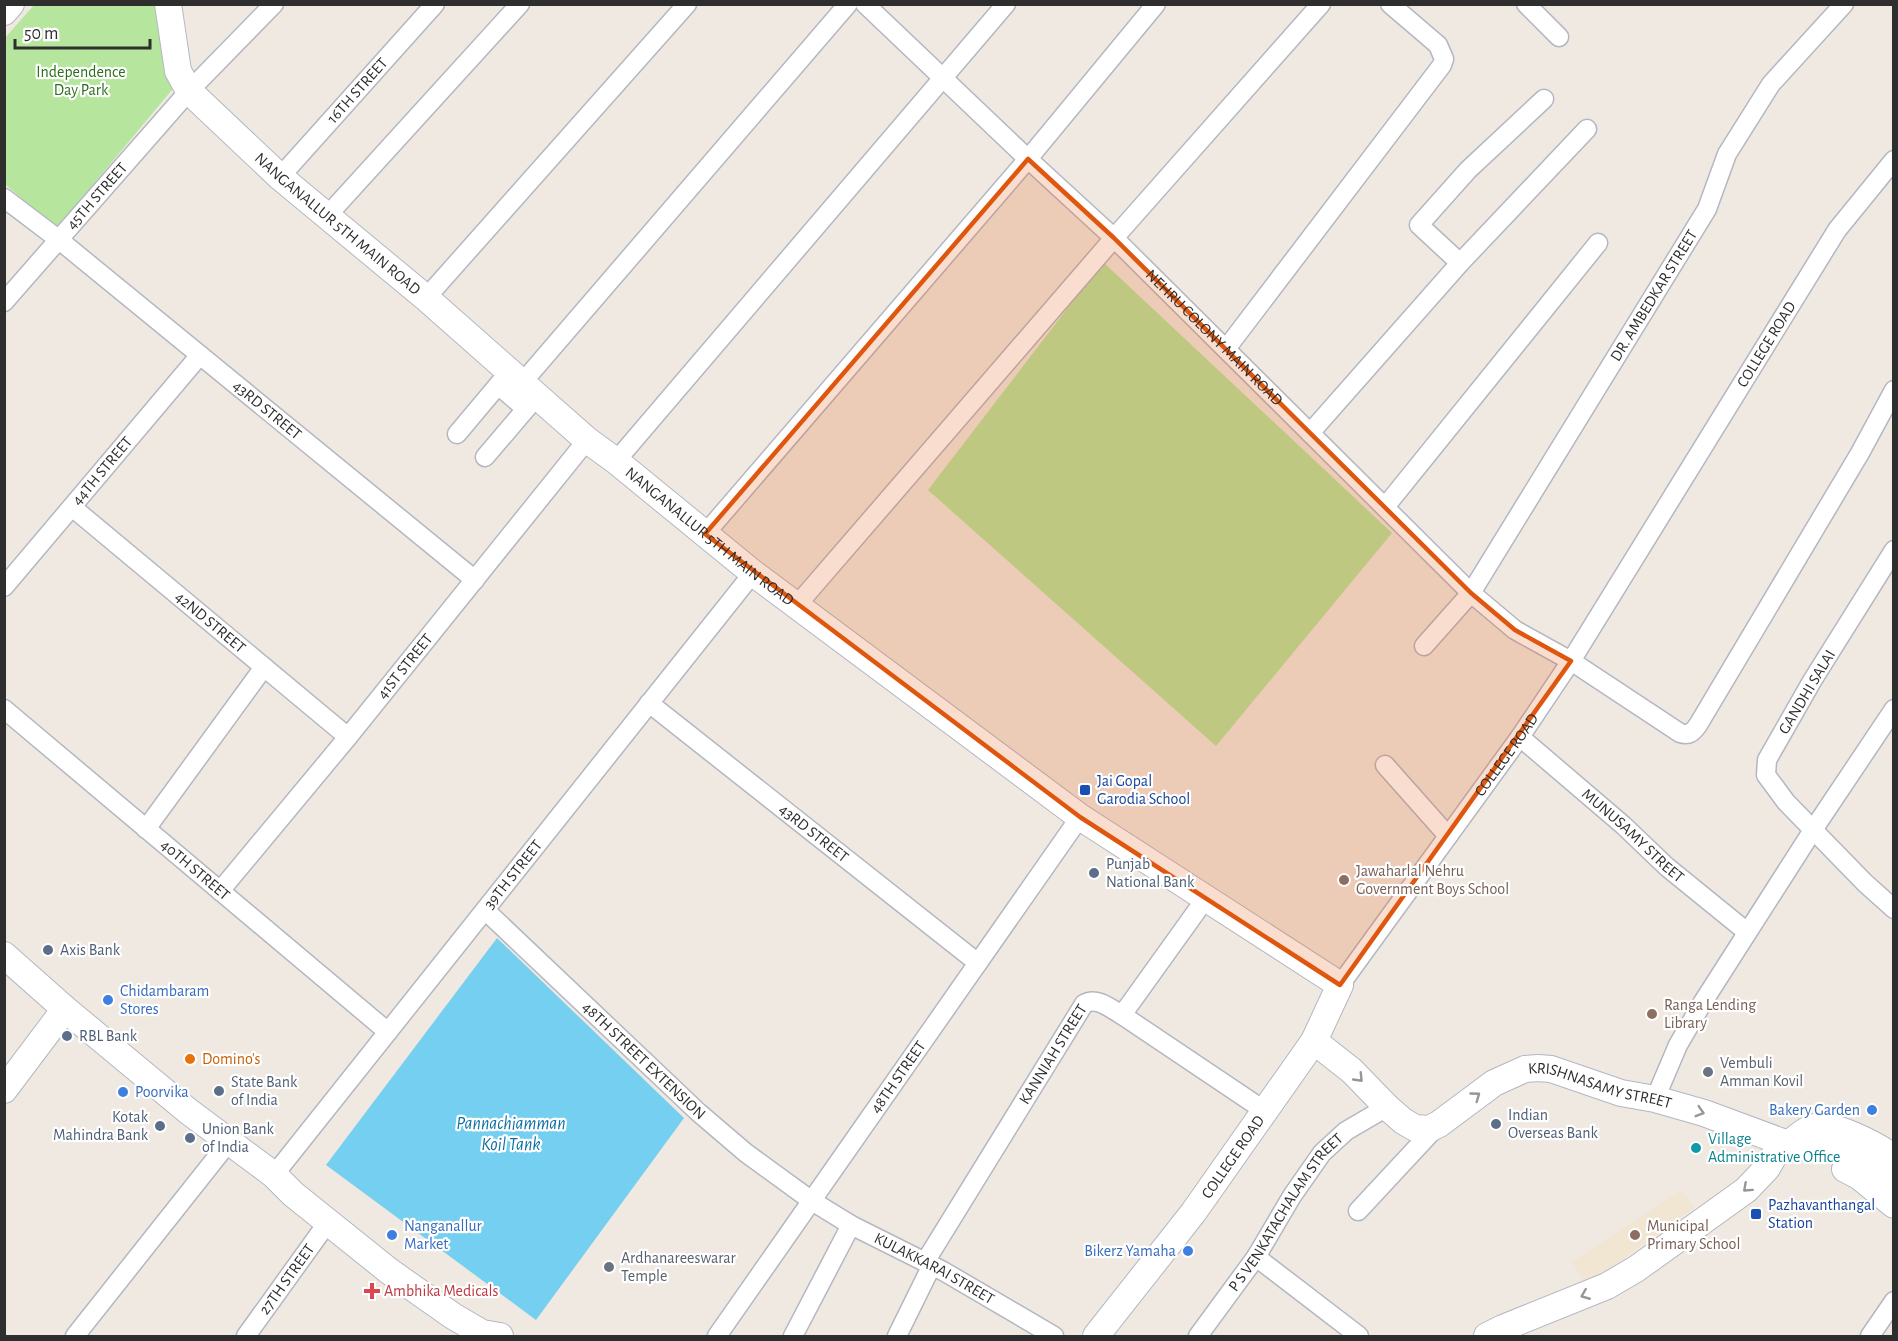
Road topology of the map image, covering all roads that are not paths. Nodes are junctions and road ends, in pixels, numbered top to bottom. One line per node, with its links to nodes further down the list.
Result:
1 (11, 4): 15 (street)
2 (168, 4): 18 (street, NANGANALLUR 5TH MAIN ROAD)
3 (274, 4): 18 (street, 45TH STREET)
4 (435, 4): 23 (street, 16TH STREET)
5 (520, 4): 25 (street)
6 (687, 4): 30 (street)
7 (848, 4): 34 (street)
8 (866, 4): 17 (street, NEHRU COLONY MAIN ROAD)
9 (1006, 4): 17 (street)
10 (1156, 4): 21 (street)
11 (1321, 4): 26 (street)
12 (1389, 4): 32 (street)
13 (1527, 4): 16 (street)
14 (1844, 4): 48 (street, DR. AMBEDKAR STREET)
15 (4, 12)
16 (1559, 37)
17 (943, 79): 21 (street, NEHRU COLONY MAIN ROAD); 40 (street)
18 (189, 91): 23 (street, NANGANALLUR 5TH MAIN ROAD); 27 (street, 45TH STREET)
19 (1544, 99): 29 (street)
20 (1587, 129): 29 (street)
21 (1028, 159): 26 (street, NEHRU COLONY MAIN ROAD); 43 (street)
22 (1893, 160): 51 (street, COLLEGE ROAD)
23 (280, 177): 25 (street, NANGANALLUR 5TH MAIN ROAD)
24 (4, 198): 27 (street, 43RD STREET)
25 (327, 216): 30 (street, NANGANALLUR 5TH MAIN ROAD)
26 (1114, 238): 32 (street, NEHRU COLONY MAIN ROAD); 49 (street)
27 (58, 239): 31 (street, 45TH STREET); 33 (street, 43RD STREET)
28 (1598, 243): 42 (street)
29 (1460, 263): 36 (street)
30 (426, 298): 34 (street, NANGANALLUR 5TH MAIN ROAD)
31 (4, 302)
32 (1226, 349): 36 (street, NEHRU COLONY MAIN ROAD)
33 (200, 355): 41 (street, 44TH STREET); 46 (street, 43RD STREET)
34 (518, 389): 37 (street); 38 (street, NANGANALLUR 5TH MAIN ROAD); 39 (street)
35 (1893, 390): 51 (street, NEHRU COLONY MAIN ROAD)
36 (1310, 433): 42 (street, NEHRU COLONY MAIN ROAD)
37 (457, 434)
38 (586, 440): 40 (street, NANGANALLUR 5TH MAIN ROAD); 46 (street, 41ST STREET)
39 (485, 457)
40 (616, 461): 43 (street, NANGANALLUR 5TH MAIN ROAD)
41 (72, 507): 47 (street, 44TH STREET); 52 (street, 42ND STREET)
42 (1385, 507): 48 (street, NEHRU COLONY MAIN ROAD)
43 (705, 534): 45 (street, NANGANALLUR 5TH MAIN ROAD)
44 (1893, 550): 61 (street, GANDHI SALAI)
45 (753, 573): 49 (street, NANGANALLUR 5TH MAIN ROAD); 53 (street, 39TH STREET)
46 (475, 580): 56 (street, 41ST STREET)
47 (4, 587)
48 (1471, 593): 50 (street, DR. AMBEDKAR STREET); 51 (street, NEHRU COLONY MAIN ROAD)
49 (797, 605): 59 (street, NANGANALLUR 5TH MAIN ROAD)
50 (1424, 645)
51 (1571, 661): 57 (street, COLLEGE ROAD)
52 (264, 667): 56 (street, 42ND STREET); 60 (street)
53 (650, 704): 66 (street, 39TH STREET); 69 (street, 43RD STREET)
54 (1893, 709): 61 (street)
55 (4, 710): 60 (street, 40TH STREET)
56 (348, 737): 63 (street, 41ST STREET)
57 (1520, 737): 62 (street, COLLEGE ROAD); 67 (street, MUNUSAMY STREET)
58 (1385, 765): 62 (street)
59 (1080, 817): 64 (street, NANGANALLUR 5TH MAIN ROAD); 69 (street, 48TH STREET)
60 (146, 829): 63 (street, 40TH STREET)
61 (1813, 830): 65 (street, GANDHI SALAI); 67 (street)
62 (1448, 836): 70 (street, COLLEGE ROAD)
63 (220, 891): 73 (street, 40TH STREET)
64 (1206, 898): 70 (street, NANGANALLUR 5TH MAIN ROAD); 72 (street)
65 (1893, 909)
66 (485, 910): 73 (street, 39TH STREET); 85 (street, 48TH STREET EXTENSION)
67 (1747, 932): 76 (street)
68 (4, 955): 71 (street)
69 (978, 963): 85 (street, 48TH STREET)
70 (1340, 985): 74 (street, COLLEGE ROAD)
71 (65, 1009): 75 (street); 80 (street)
72 (1122, 1015): 78 (street, KANNIAH STREET); 91 (street, KANNIAH STREET)
73 (388, 1032): 83 (street, 39TH STREET)
74 (1314, 1041): 77 (street, one-way to 77); 78 (street, COLLEGE ROAD)
75 (4, 1090)
76 (1654, 1099): 79 (street, KRISHNASAMY STREET, one-way to 76); 81 (street, KRISHNASAMY STREET, one-way to 81)
77 (1387, 1107): 79 (street); 90 (street, P S VENKATACHALAM STREET)
78 (1265, 1111): 100 (street, COLLEGE ROAD)
79 (1434, 1127): 87 (street)
80 (228, 1143): 83 (street); 93 (street)
81 (1785, 1143): 82 (street); 84 (street); 86 (street); 103 (street, one-way to 103)
82 (1893, 1157)
83 (274, 1175): 88 (street)
84 (1893, 1181)
85 (812, 1202): 89 (street, KULAKKARAI STREET); 96 (street, 48TH STREET)
86 (1893, 1206)
87 (1358, 1211)
88 (328, 1222): 94 (street, 27TH STREET); 95 (street)
89 (851, 1225): 91 (street, KULAKKARAI STREET); 97 (street)
90 (1256, 1257): 101 (street, P S VENKATACHALAM STREET); 102 (street)
91 (929, 1264): 98 (street, KANNIAH STREET); 99 (street, KULAKKARAI STREET)
92 (1893, 1301): 104 (street)
93 (75, 1336)
94 (246, 1336)
95 (500, 1336)
96 (717, 1336)
97 (793, 1336)
98 (897, 1336)
99 (1054, 1336)
100 (1096, 1336)
101 (1198, 1336)
102 (1359, 1336)
103 (1487, 1336)
104 (1869, 1336)

